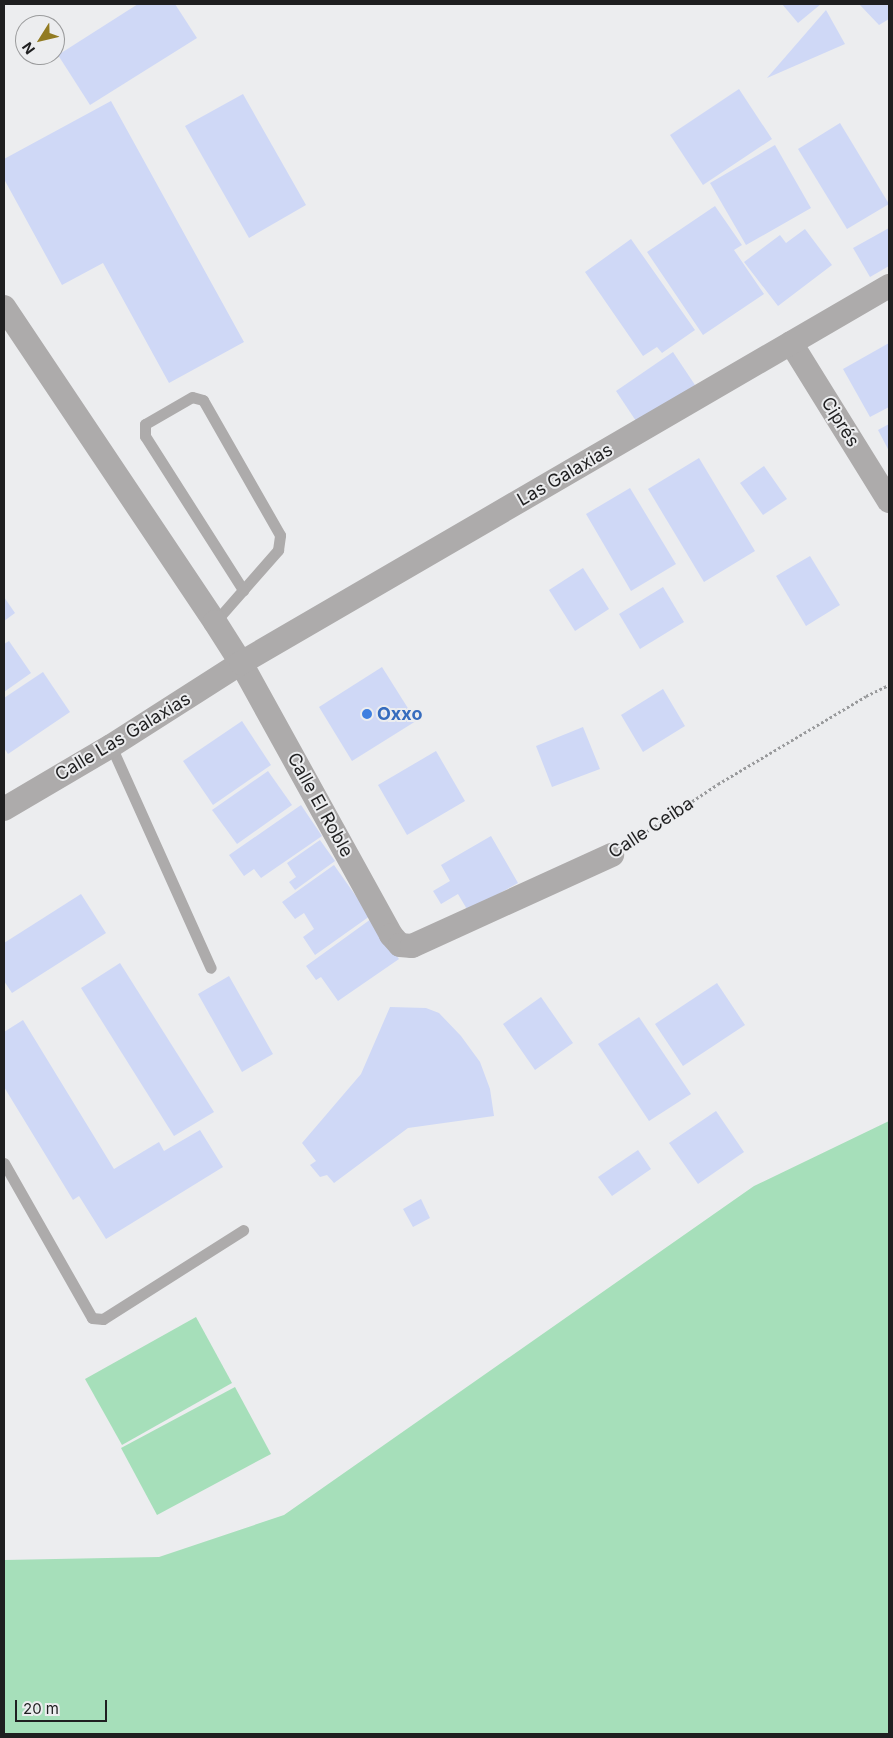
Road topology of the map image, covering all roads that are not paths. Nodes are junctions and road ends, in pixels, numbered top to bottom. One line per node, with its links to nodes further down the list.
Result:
1 (889, 286): 3 (street, Las Galaxias)
2 (4, 307): 6 (street, Calle El Roble)
3 (790, 343): 4 (street, Ciprés); 7 (street, Las Galaxias)
4 (889, 501)
5 (243, 590): 5 (lane); 6 (lane)
6 (215, 622): 7 (street, Calle El Roble)
7 (241, 663): 8 (street, Calle Las Galaxias); 11 (street, Calle El Roble)
8 (110, 746): 9 (street, Calle Las Galaxias); 12 (lane)
9 (4, 808)
10 (612, 854): 11 (street, Calle Ceiba)
11 (400, 946)
12 (210, 968)
13 (4, 1162): 14 (lane)
14 (243, 1230)

